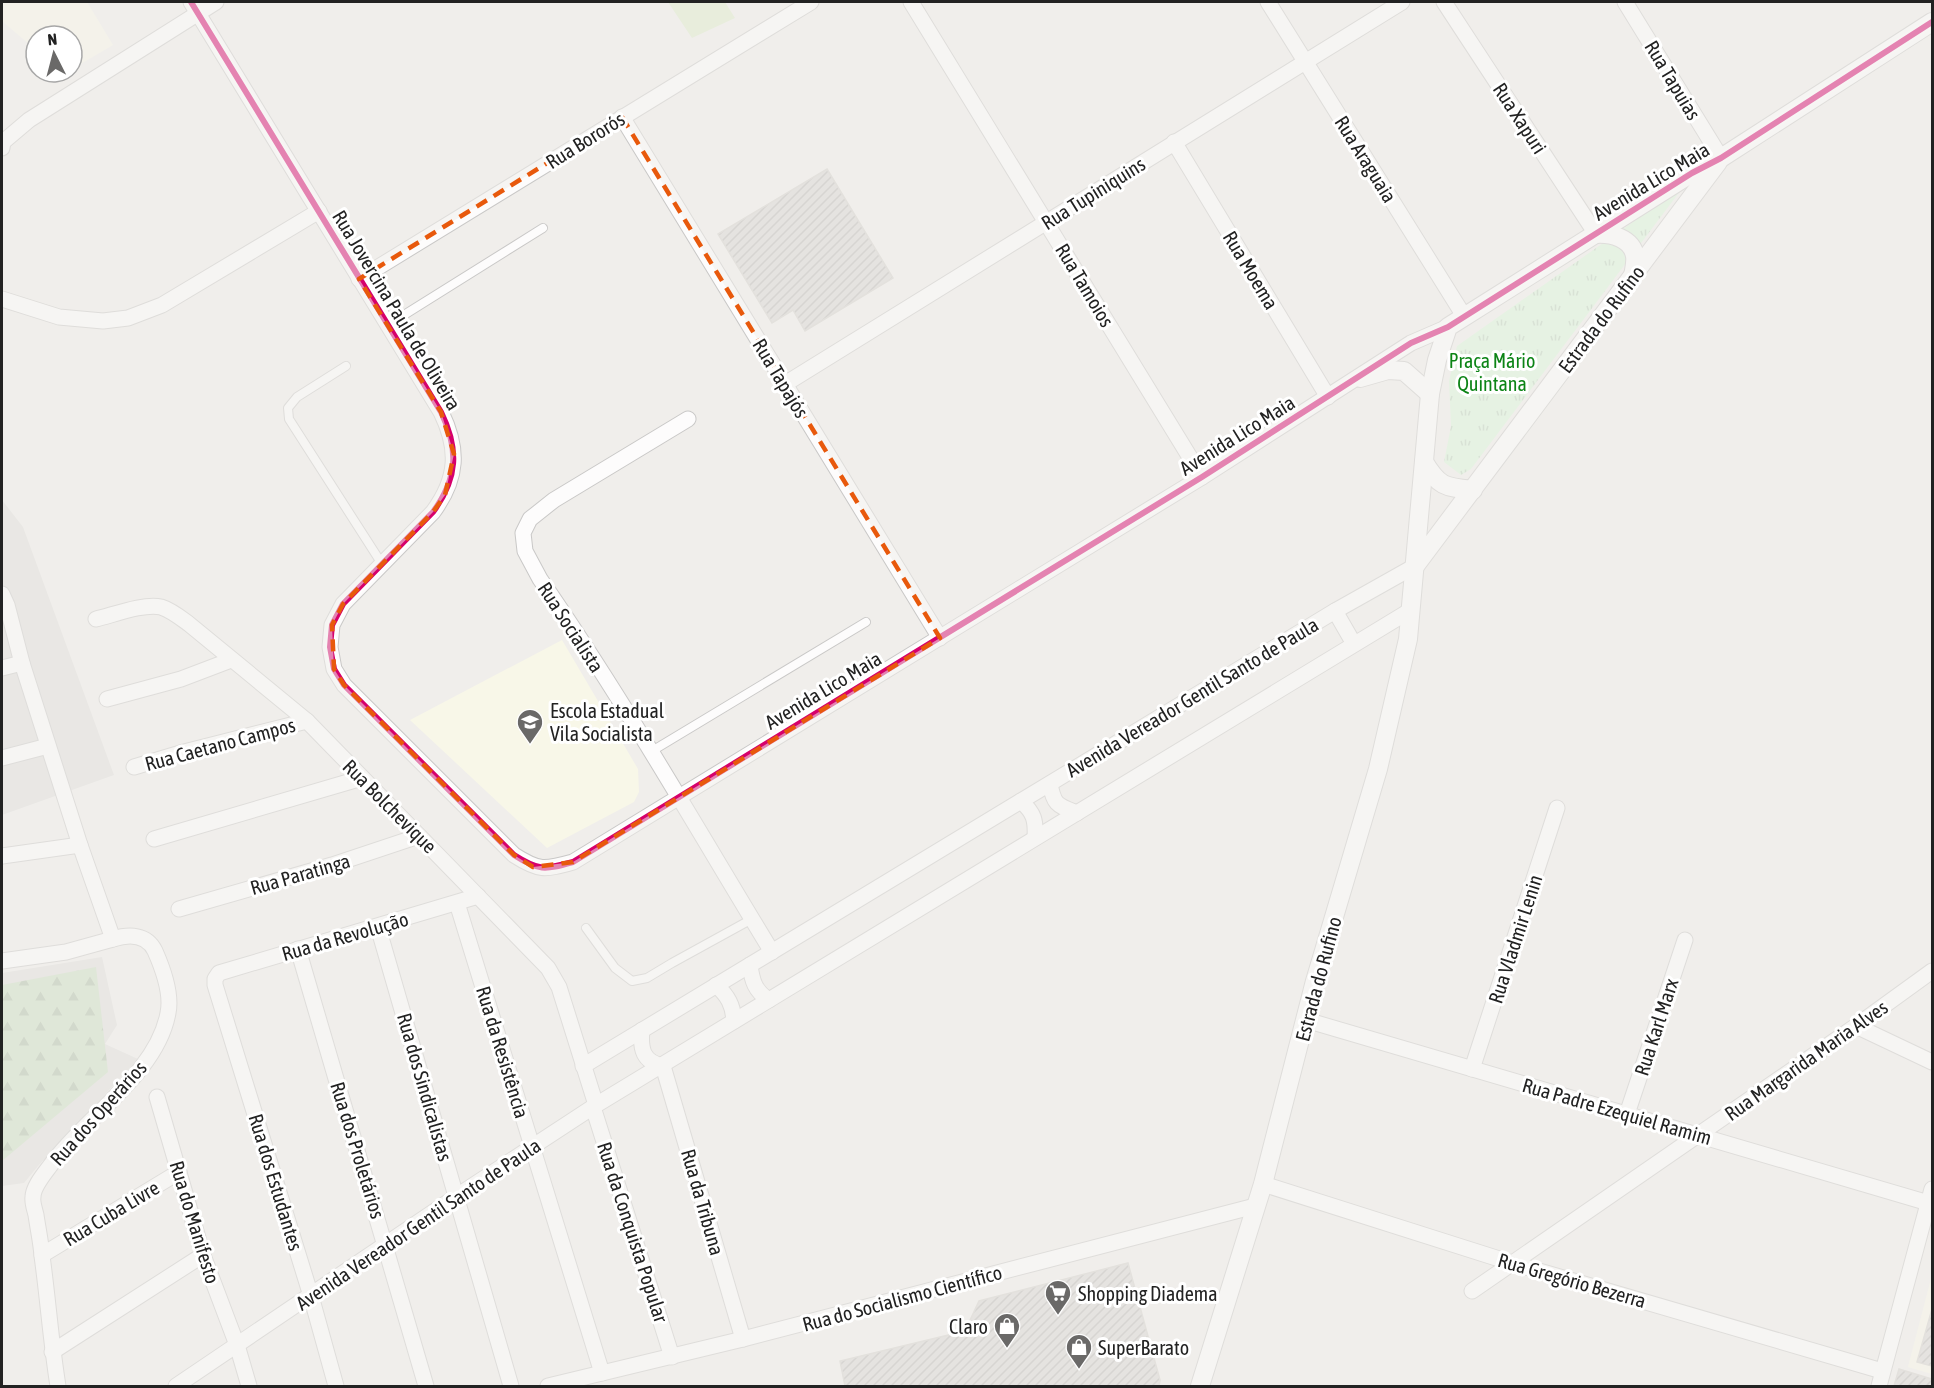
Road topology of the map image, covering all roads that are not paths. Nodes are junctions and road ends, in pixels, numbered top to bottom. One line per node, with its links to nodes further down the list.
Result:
1 (216, 2): 8 (street)
2 (811, 2): 11 (street, Rua Bororós)
3 (911, 2): 16 (street, Rua Tamoios)
4 (1268, 2): 10 (street, Rua Araguaia)
5 (1402, 2): 10 (street, Rua Tupiniquins)
6 (1444, 2): 18 (street, Rua Xapuri)
7 (1625, 2): 14 (street, Rua Tapuias)
8 (195, 7): 13 (street); 15 (street, Rua Jovercina Paula de Oliveira)
9 (1932, 22): 14 (street, Avenida Lico Maia)
10 (1305, 62): 12 (street, Rua Tupiniquins); 22 (street, Rua Araguaia)
11 (622, 117): 20 (street, Rua Bororós); 27 (street, Rua Tapajós)
12 (1174, 142): 16 (street, Rua Tupiniquins); 29 (street, Rua Moema)
13 (2, 143)
14 (1721, 158): 18 (street, Avenida Lico Maia); 19 (street, Estrada do Rufino)
15 (318, 211): 20 (street, Rua Jovercina Paula de Oliveira); 21 (street)
16 (1046, 222): 27 (street, Rua Tupiniquins); 32 (street, Rua Tamoios)
17 (543, 228): 23 (lane)
18 (1596, 234): 19 (street); 22 (street, Avenida Lico Maia)
19 (1633, 276): 33 (street, Estrada do Rufino)
20 (360, 279): 23 (street, Rua Jovercina Paula de Oliveira)
21 (2, 299)
22 (1464, 316): 24 (street, Avenida Lico Maia)
23 (388, 325): 34 (street, Rua Jovercina Paula de Oliveira)
24 (1448, 327): 26 (street, Avenida Lico Maia); 28 (street, Estrada do Rufino)
25 (346, 366): 34 (lane)
26 (1360, 378): 28 (street); 29 (street, Avenida Lico Maia)
27 (785, 384): 41 (street, Rua Tapajós)
28 (1430, 394): 31 (street, Estrada do Rufino)
29 (1328, 397): 32 (street, Avenida Lico Maia)
30 (688, 419): 49 (street, Rua Socialista)
31 (1424, 462): 33 (street); 35 (street, Estrada do Rufino)
32 (1202, 477): 41 (street, Avenida Lico Maia)
33 (1473, 490): 35 (street, Estrada do Rufino)
34 (382, 564): 63 (street, Rua Jovercina Paula de Oliveira)
35 (1415, 566): 37 (street, Estrada do Rufino); 38 (street, Avenida Vereador Gentil Santo de Paula)
36 (4, 600): 44 (street)
37 (1411, 610): 42 (street, Avenida Vereador Gentil Santo de Paula); 80 (street, Estrada do Rufino)
38 (1335, 611): 42 (street, Avenida Vereador Gentil Santo de Paula); 53 (street, Avenida Vereador Gentil Santo de Paula)
39 (96, 619): 43 (street, Rua Bolchevique)
40 (866, 622): 49 (lane)
41 (940, 638): 54 (street, Avenida Lico Maia)
42 (1354, 644): 57 (street, Avenida Vereador Gentil Santo de Paula)
43 (231, 660): 46 (street); 47 (street, Rua Bolchevique)
44 (22, 663): 45 (street); 48 (street)
45 (2, 668)
46 (107, 699)
47 (307, 721): 51 (street, Rua Caetano Campos); 52 (street, Rua Bolchevique)
48 (48, 746): 50 (street); 61 (street)
49 (652, 751): 54 (street, Rua Socialista)
50 (2, 758)
51 (134, 767)
52 (362, 778): 58 (street, Rua Bolchevique); 60 (street)
53 (1050, 784): 55 (street, Avenida Vereador Gentil Santo de Paula); 57 (street, Avenida Vereador Gentil Santo de Paula)
54 (678, 798): 63 (street, Avenida Lico Maia); 67 (street, Rua Socialista)
55 (1021, 801): 59 (street); 73 (street, Avenida Vereador Gentil Santo de Paula)
56 (1557, 808): 87 (street, Rua Vladmir Lenin)
57 (1077, 813): 59 (street, Avenida Vereador Gentil Santo de Paula)
58 (419, 836): 64 (street, Rua Bolchevique); 66 (street, Rua Paratinga)
59 (1035, 838): 79 (street, Avenida Vereador Gentil Santo de Paula)
60 (154, 839)
61 (80, 844): 62 (street); 70 (street)
62 (2, 856)
63 (554, 867)
64 (478, 896): 65 (street, Rua da Revolução); 85 (street, Rua Bolchevique)
65 (457, 903): 68 (street, Rua da Revolução); 92 (street, Rua da Resistência)
66 (179, 909)
67 (752, 919): 69 (lane); 73 (street, Rua Socialista)
68 (378, 927): 72 (street, Rua da Revolução); 95 (street, Rua dos Sindicalistas)
69 (586, 928)
70 (113, 939): 74 (street, Rua dos Operários); 99 (street, Rua dos Operários)
71 (1685, 940): 90 (street, Rua Karl Marx)
72 (298, 949): 77 (street, Rua da Revolução); 98 (street, Rua dos Proletários)
73 (772, 952): 75 (street, Avenida Vereador Gentil Santo de Paula)
74 (2, 962)
75 (750, 965): 78 (street, Avenida Vereador Gentil Santo de Paula); 79 (street)
76 (1932, 971): 82 (street, Rua Margarida Maria Alves)
77 (215, 978): 103 (street, Rua dos Estudantes)
78 (716, 985): 81 (street); 83 (street, Avenida Vereador Gentil Santo de Paula)
79 (769, 1000): 81 (street, Avenida Vereador Gentil Santo de Paula)
80 (1306, 1020): 87 (street, Rua Padre Ezequiel Ramim); 94 (street, Estrada do Rufino)
81 (734, 1021): 86 (street, Avenida Vereador Gentil Santo de Paula)
82 (1856, 1026): 84 (street); 91 (street, Rua Margarida Maria Alves)
83 (642, 1030): 85 (street, Avenida Vereador Gentil Santo de Paula); 86 (street)
84 (1932, 1062)
85 (584, 1065): 89 (street, Rua Bolchevique)
86 (663, 1066): 89 (street, Avenida Vereador Gentil Santo de Paula); 104 (street, Rua da Tribuna)
87 (1472, 1069): 90 (street, Rua Padre Ezequiel Ramim)
88 (157, 1097): 93 (street, Rua do Manifesto)
89 (595, 1106): 92 (street, Avenida Vereador Gentil Santo de Paula); 107 (street, Rua da Conquista Popular)
90 (1627, 1114): 91 (street, Rua Padre Ezequiel Ramim)
91 (1698, 1135): 96 (street, Rua Padre Ezequiel Ramim); 101 (street, Rua Margarida Maria Alves)
92 (532, 1147): 95 (street, Avenida Vereador Gentil Santo de Paula); 108 (street, Rua da Resistência)
93 (179, 1172): 99 (street, Rua Cuba Livre); 100 (street, Rua do Manifesto)
94 (1263, 1184): 97 (street, Estrada do Rufino); 101 (street, Rua Gregório Bezerra)
95 (457, 1196): 98 (street, Avenida Vereador Gentil Santo de Paula); 115 (street, Rua dos Sindicalistas)
96 (1931, 1199): 109 (street)
97 (1255, 1206): 104 (street, Rua do Socialismo Científico); 117 (street, Estrada do Rufino)
98 (386, 1245): 103 (street, Avenida Vereador Gentil Santo de Paula); 114 (street, Rua dos Proletários)
99 (42, 1255): 106 (street, Rua dos Operários)
100 (203, 1255): 105 (street, Rua do Manifesto); 106 (street)
101 (1512, 1263): 102 (street, Rua Margarida Maria Alves); 109 (street, Rua Gregório Bezerra)
102 (1472, 1291)
103 (311, 1296): 105 (street, Avenida Vereador Gentil Santo de Paula); 113 (street, Rua dos Estudantes)
104 (743, 1339): 107 (street, Rua do Socialismo Científico)
105 (237, 1345): 111 (street, Avenida Vereador Gentil Santo de Paula); 112 (street, Rua do Manifesto)
106 (52, 1352): 110 (street, Rua dos Operários)
107 (672, 1357): 108 (street, Rua do Socialismo Científico)
108 (602, 1373): 116 (street, Rua do Socialismo Científico)
109 (1880, 1379)
110 (58, 1386)
111 (176, 1386)
112 (249, 1386)
113 (336, 1386)
114 (426, 1386)
115 (511, 1386)
116 (548, 1386)
117 (1200, 1386)

